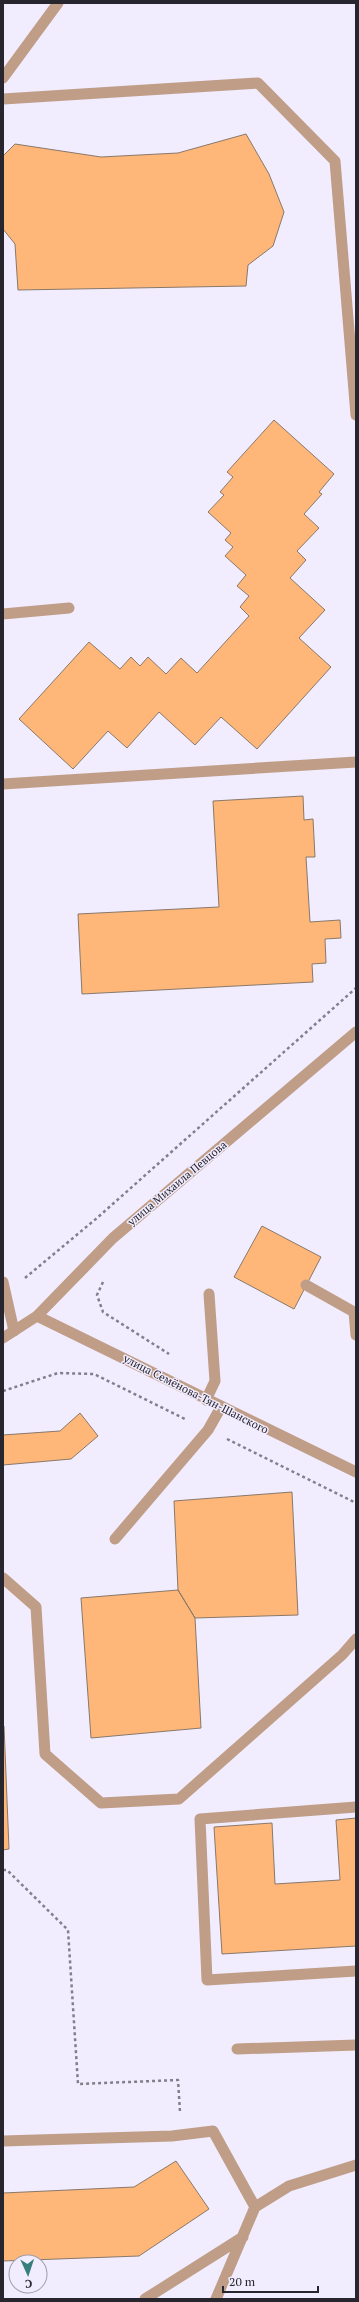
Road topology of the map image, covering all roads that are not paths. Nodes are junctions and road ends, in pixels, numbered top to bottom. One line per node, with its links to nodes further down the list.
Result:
1 (58, 3): 2 (street)
2 (3, 78)
3 (3, 99): 4 (street)
4 (356, 415)
5 (68, 608): 6 (street)
6 (3, 614)
7 (356, 762): 8 (street)
8 (3, 784)
9 (356, 1032): 13 (street, улица Михаила Певцова)
10 (3, 1282): 14 (street)
11 (306, 1285): 15 (street)
12 (209, 1294): 17 (street)
13 (37, 1316): 14 (street, улица Михаила Певцова); 17 (street, улица Семёнова-Тян-Шанского)
14 (14, 1331): 16 (street, улица Михаила Певцова)
15 (356, 1335)
16 (3, 1338)
17 (206, 1400): 18 (street, улица Семёнова-Тян-Шанского)
18 (221, 1407): 19 (street, улица Семёнова-Тян-Шанского); 20 (street)
19 (356, 1472)
20 (115, 1539)
21 (3, 1578): 22 (street)
22 (356, 1639)
23 (356, 1807): 24 (street)
24 (356, 1971)
25 (356, 2044): 26 (street)
26 (237, 2049)
27 (3, 2141): 29 (street)
28 (356, 2165): 29 (street)
29 (255, 2206): 30 (street)
30 (243, 2237): 31 (street); 32 (street)
31 (145, 2299)
32 (216, 2299)

